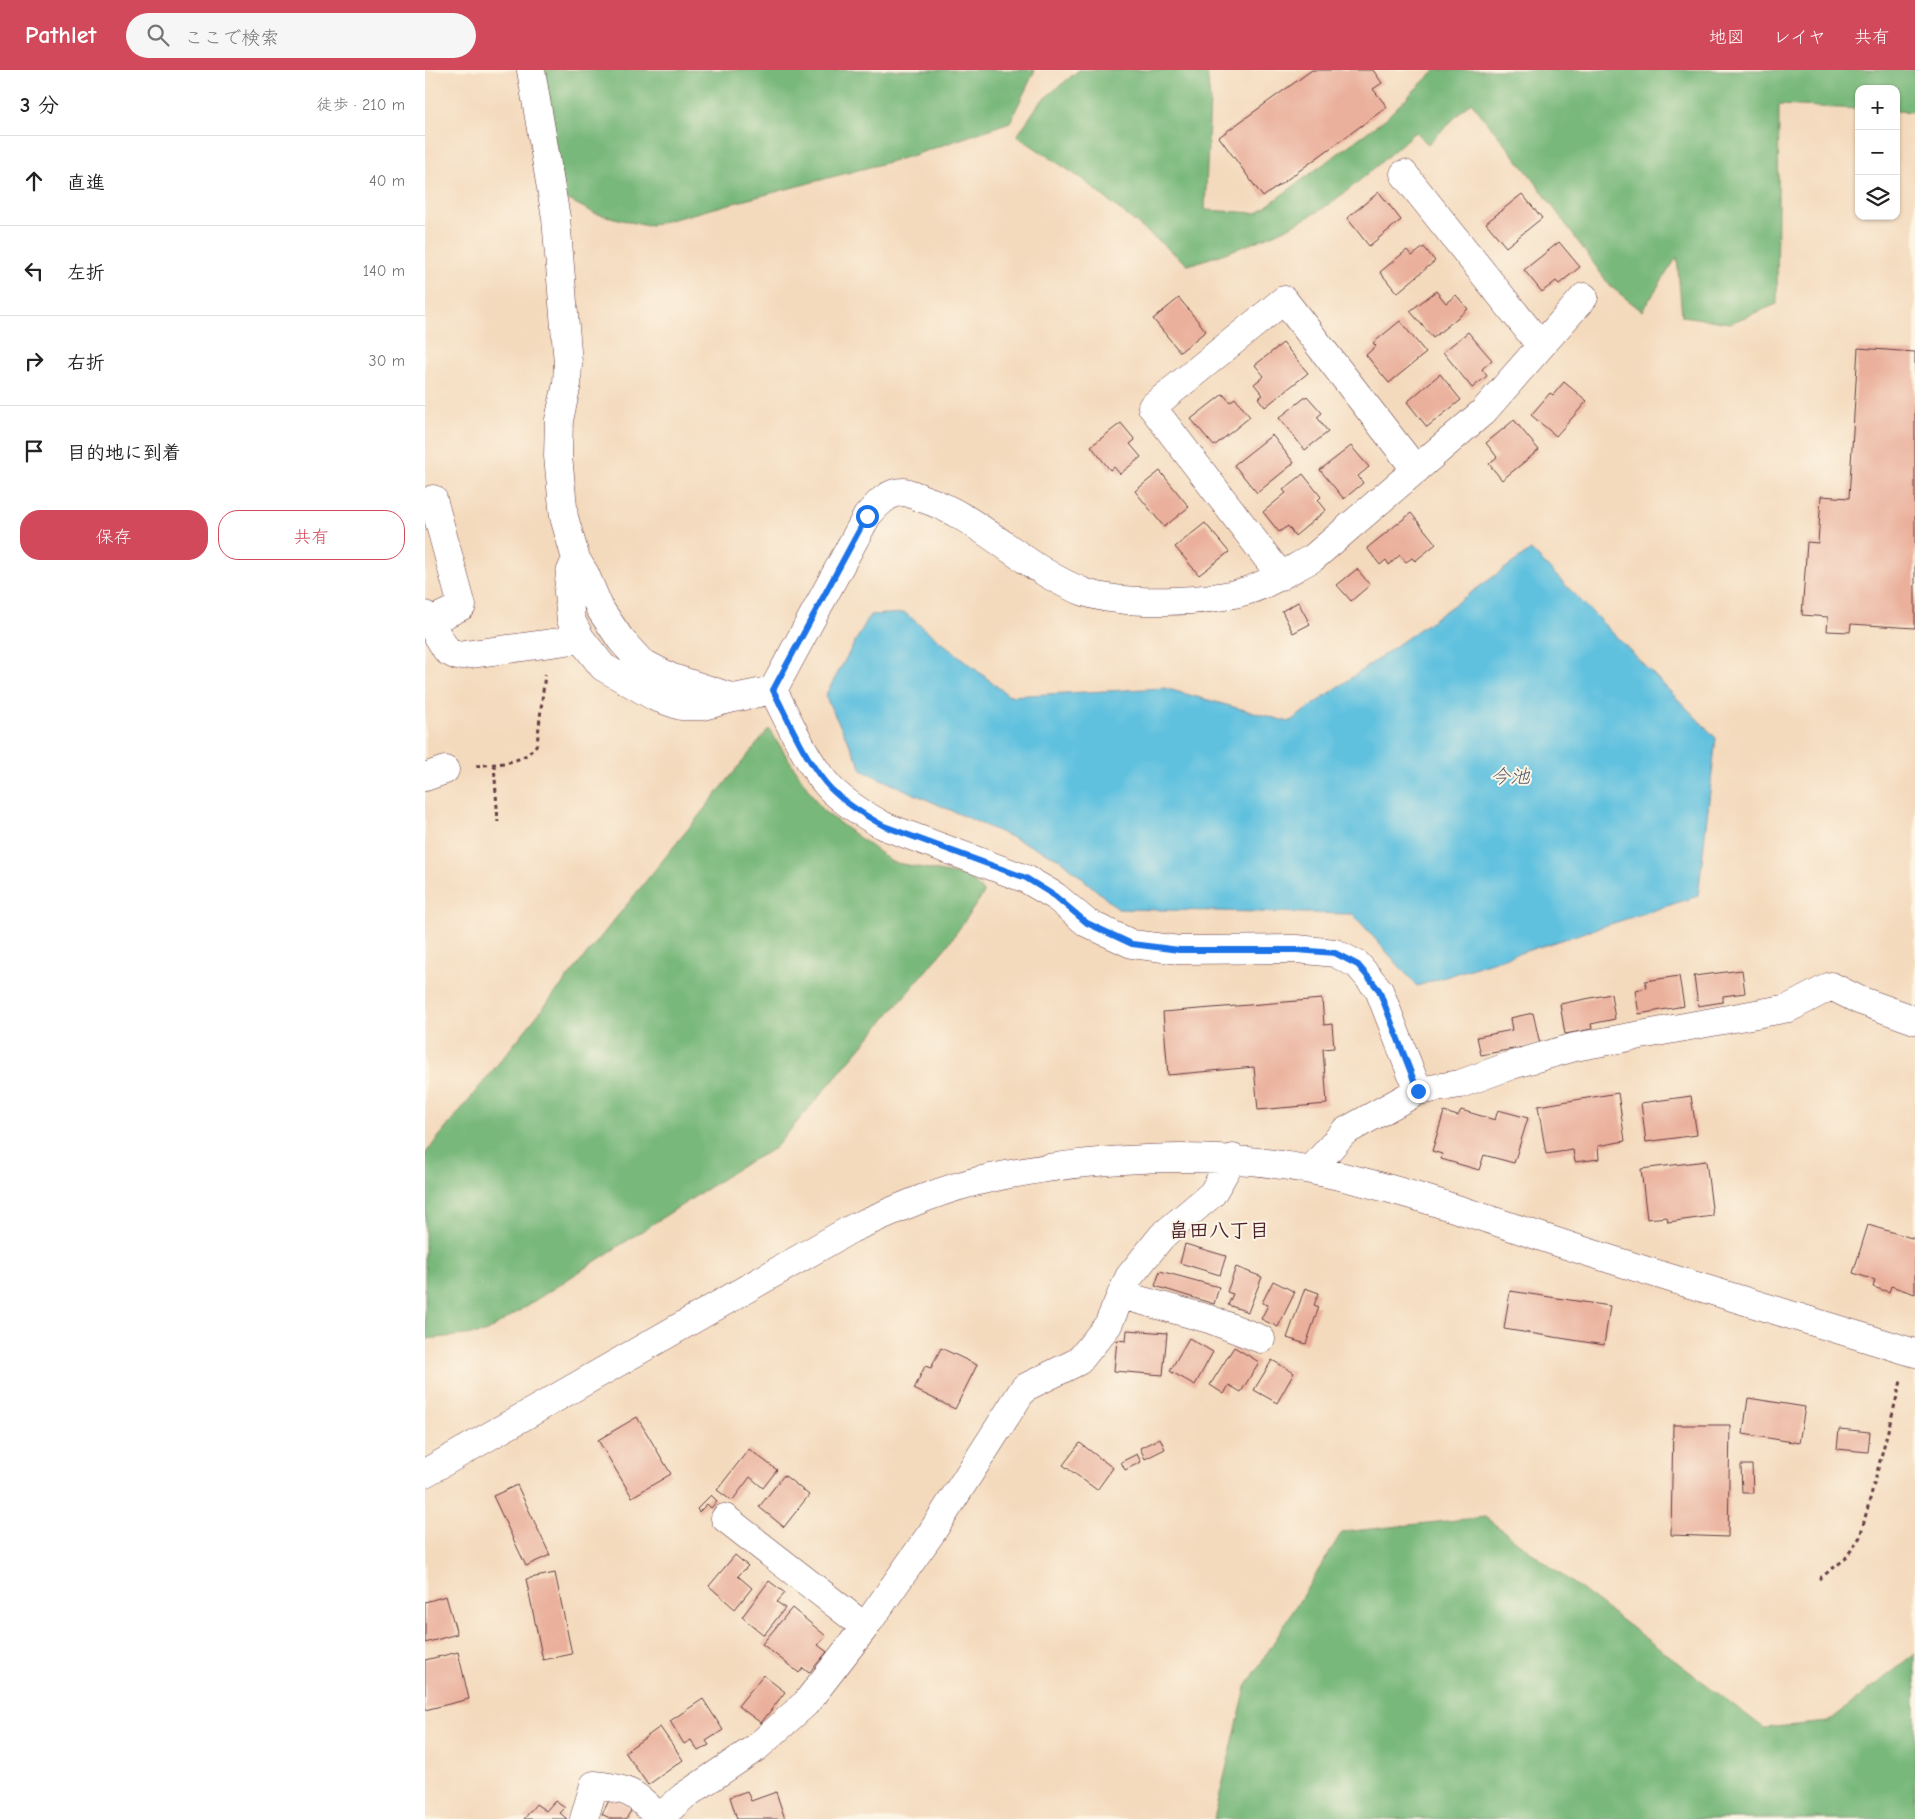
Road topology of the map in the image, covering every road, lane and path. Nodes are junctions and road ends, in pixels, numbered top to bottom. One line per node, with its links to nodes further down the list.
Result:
1 (531, 70): 7 (street)
2 (1404, 174): 4 (street)
3 (1584, 297): 4 (street)
4 (1541, 346): 5 (street)
5 (1416, 470): 8 (street); 8 (street)
6 (433, 499): 9 (street)
7 (576, 559): 10 (street); 13 (street)
8 (1281, 576): 12 (street)
9 (428, 618): 11 (street)
10 (581, 639): 11 (street); 13 (street)
11 (549, 644): 14 (path)
12 (773, 690): 13 (street); 18 (street)
13 (734, 698)
14 (494, 764): 15 (path); 16 (path)
15 (435, 774)
16 (498, 822)
17 (1915, 1020): 18 (street)
18 (1418, 1091): 20 (street)
19 (1233, 1158): 20 (street); 21 (street); 24 (street)
20 (1311, 1170): 23 (street)
21 (1121, 1295): 22 (street); 27 (street)
22 (1261, 1339)
23 (1912, 1352): 26 (path)
24 (425, 1474)
25 (725, 1518): 27 (street)
26 (1819, 1579)
27 (865, 1627): 28 (street)
28 (659, 1818): 29 (street)
29 (584, 1819)

